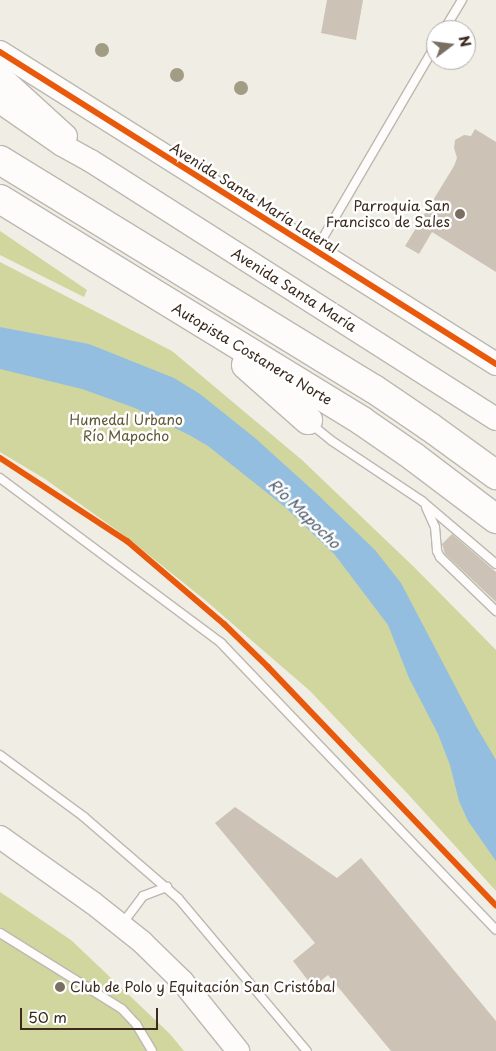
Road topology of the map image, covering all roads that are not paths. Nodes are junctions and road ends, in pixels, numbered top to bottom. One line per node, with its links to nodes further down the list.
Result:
1 (462, 0): 2 (lane)
2 (450, 20)
3 (0, 52): 10 (main road, Avenida Santa María Lateral)
4 (426, 61): 10 (lane)
5 (0, 76): 8 (main road, Avenida Santa María)
6 (0, 102): 8 (main road, Avenida Santa María)
7 (0, 160): 15 (highway)
8 (92, 161): 13 (main road, Avenida Santa María)
9 (0, 199): 11 (highway, Autopista Costanera Norte)
10 (315, 252): 12 (main road, Avenida Santa María Lateral)
11 (206, 325): 14 (highway); 18 (highway, Autopista Costanera Norte)
12 (496, 364)
13 (496, 419)
14 (308, 420): 17 (lane)
15 (496, 475)
16 (0, 478): 25 (lane)
17 (422, 501): 19 (lane); 20 (lane)
18 (496, 519)
19 (496, 564)
20 (496, 611)
21 (0, 755): 23 (lane)
22 (0, 837): 24 (main road)
23 (167, 887): 24 (lane); 29 (lane)
24 (121, 924): 28 (main road)
25 (496, 930)
26 (0, 934): 27 (lane)
27 (152, 1051)
28 (238, 1051)
29 (307, 1051)

